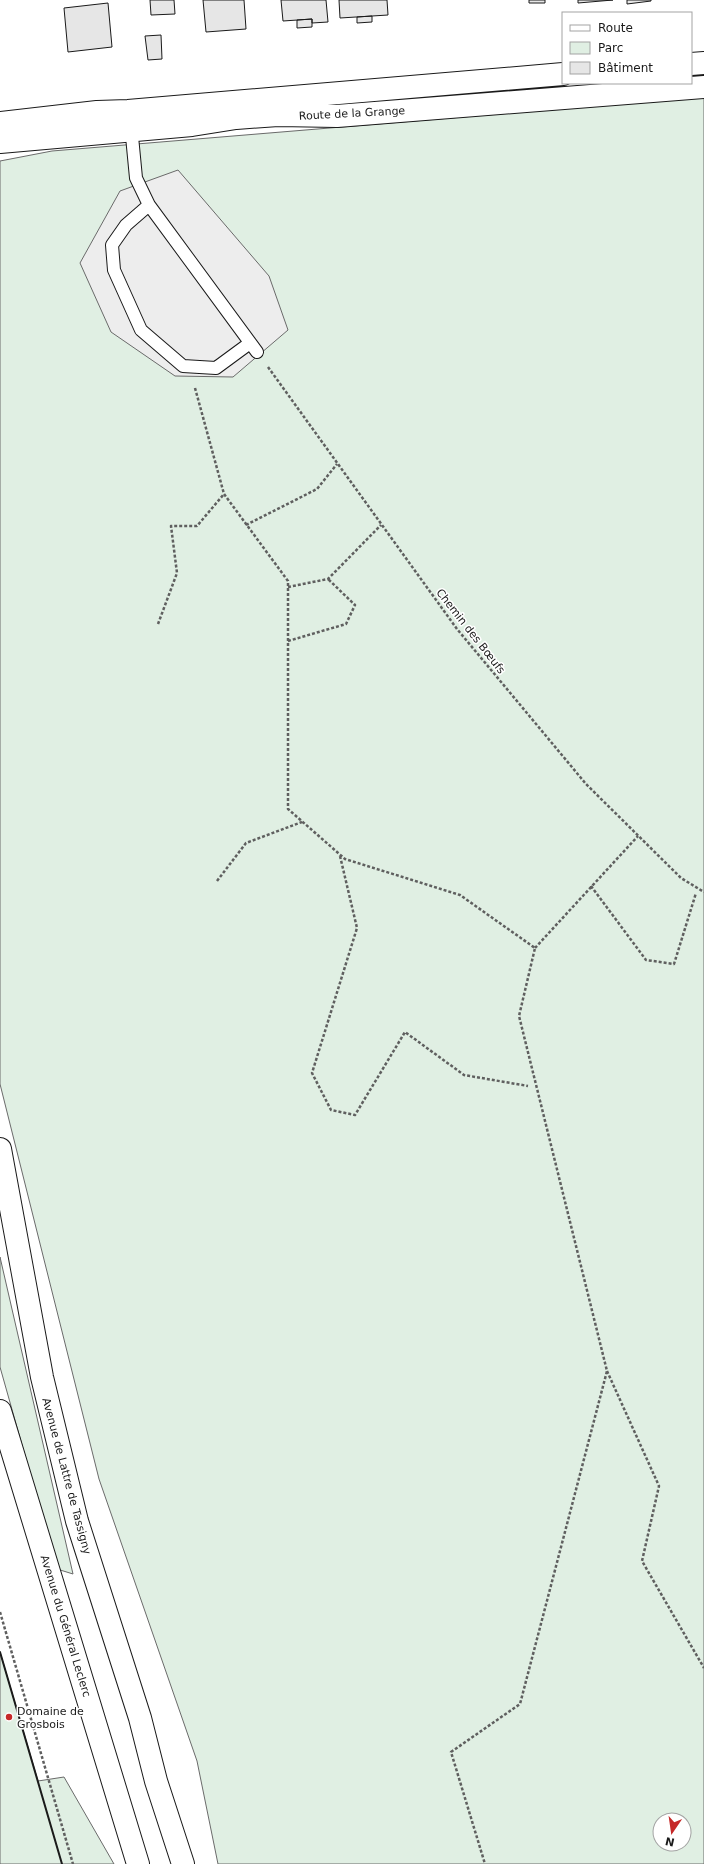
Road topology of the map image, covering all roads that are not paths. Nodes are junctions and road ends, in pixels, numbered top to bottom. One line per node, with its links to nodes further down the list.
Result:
1 (704, 63): 2 (main road)
2 (692, 64)
3 (562, 74): 5 (main road, Route de la Grange)
4 (704, 87): 5 (main road, Route de la Grange)
5 (130, 121): 6 (main road, Route de la Grange); 7 (main road, Route de la Grange); 8 (lane)
6 (0, 123)
7 (0, 142)
8 (149, 205): 8 (lane)
9 (0, 1149): 12 (main road, Avenue de Lattre de Tassigny)
10 (0, 1411): 11 (main road, Avenue du Général Leclerc)
11 (138, 1864)
12 (183, 1864)

